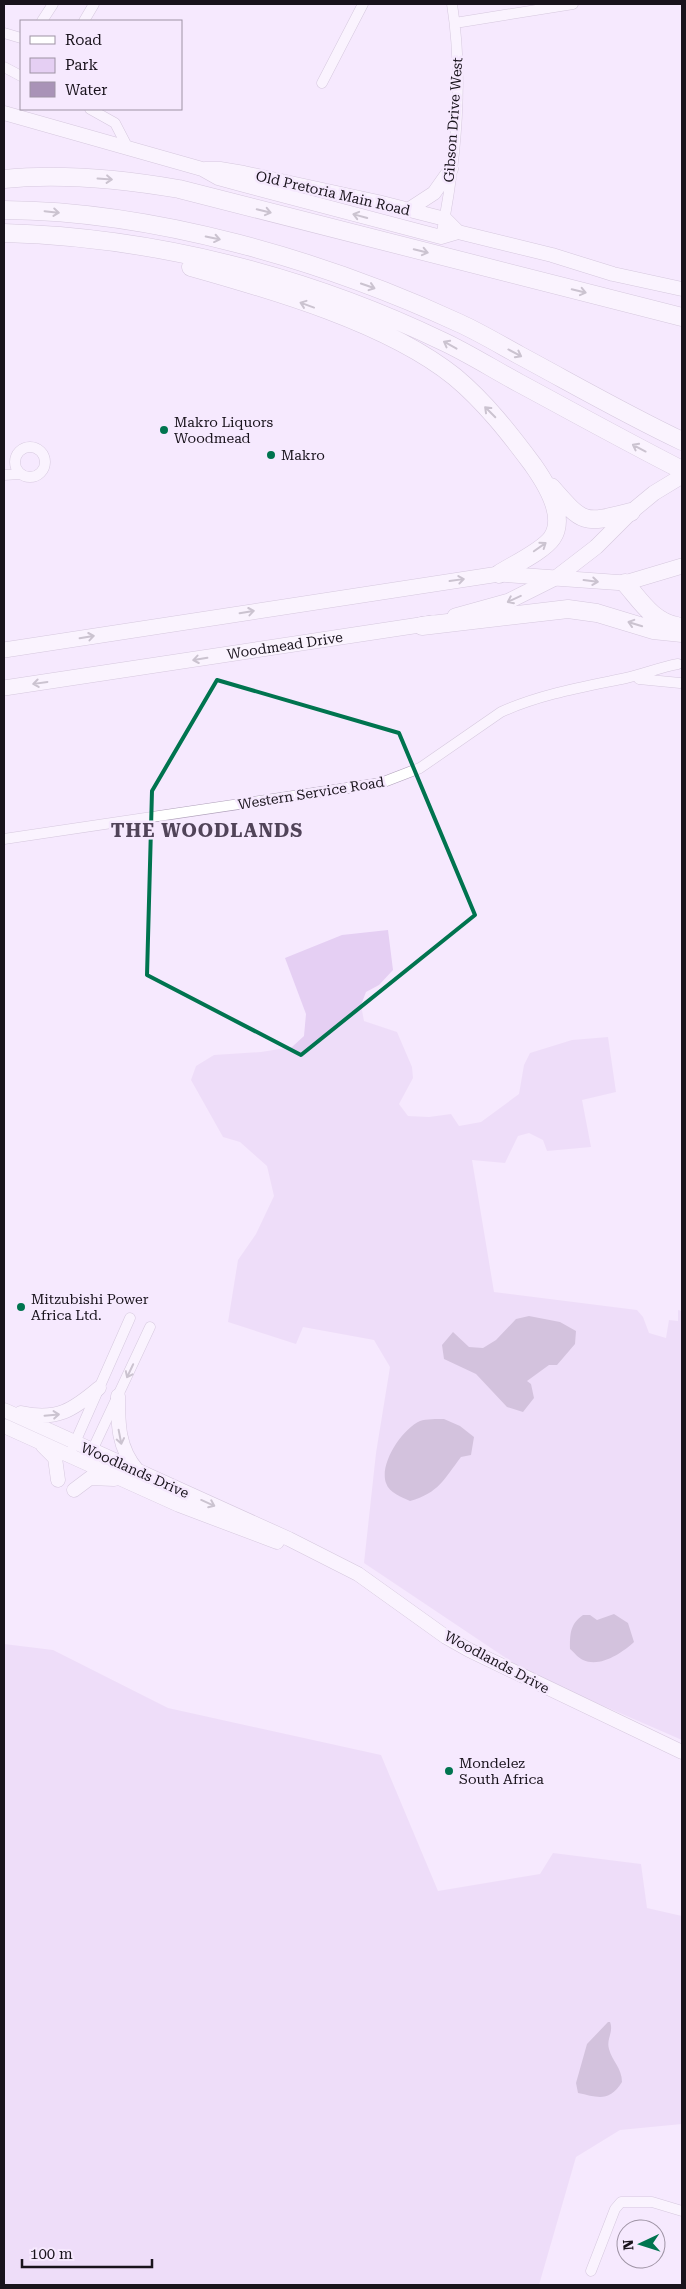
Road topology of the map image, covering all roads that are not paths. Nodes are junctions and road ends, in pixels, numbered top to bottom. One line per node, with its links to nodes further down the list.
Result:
1 (53, 4): 6 (street)
2 (94, 4): 7 (street)
3 (363, 4): 13 (street)
4 (452, 4): 8 (street, Gibson Drive West)
5 (573, 4): 8 (street)
6 (43, 20)
7 (85, 20)
8 (455, 23): 17 (street, Gibson Drive West)
9 (4, 33): 10 (street)
10 (20, 38)
11 (4, 67): 12 (street)
12 (20, 75)
13 (322, 83)
14 (92, 110): 16 (street)
15 (4, 112): 16 (main road, Old Pretoria Main Road)
16 (129, 150): 18 (main road, Old Pretoria Main Road)
17 (451, 168): 21 (main road); 22 (street, Gibson Drive West)
18 (202, 169): 21 (main road, Old Pretoria Main Road); 26 (main road, Old Pretoria Main Road, one-way to 18)
19 (4, 179): 28 (highway, one-way to 28)
20 (4, 210): 29 (highway, one-way to 29)
21 (408, 210): 22 (main road, Old Pretoria Main Road)
22 (445, 219): 23 (main road); 26 (street, Gibson Drive West)
23 (458, 232): 26 (main road); 27 (main road)
24 (4, 233): 25 (highway)
25 (26, 233): 32 (highway, one-way to 25); 36 (highway, one-way to 25)
26 (441, 237)
27 (682, 289)
28 (682, 317)
29 (682, 442)
30 (15, 459): 31 (street); 33 (street); 33 (street)
31 (4, 460)
32 (682, 470)
33 (20, 474): 34 (street)
34 (4, 475)
35 (682, 476): 37 (main road, Woodmead Drive)
36 (543, 479): 37 (highway); 39 (highway, one-way to 36)
37 (631, 512): 40 (main road, Woodmead Drive)
38 (682, 566): 41 (main road)
39 (500, 574): 40 (main road); 45 (main road, one-way to 39)
40 (557, 577): 41 (main road, one-way to 41); 42 (main road, Woodmead Drive, one-way to 42)
41 (625, 583): 43 (highway)
42 (422, 626): 44 (highway, one-way to 42); 49 (main road, Woodmead Drive, one-way to 49)
43 (682, 627)
44 (682, 633)
45 (4, 650)
46 (680, 662): 47 (street, Western Service Road); 48 (street)
47 (626, 678): 48 (street, Western Service Road); 50 (street, Western Service Road)
48 (681, 683)
49 (4, 688)
50 (4, 839)
51 (130, 1318): 53 (street)
52 (150, 1327): 54 (street, one-way to 54)
53 (99, 1388): 55 (main road, one-way to 53); 58 (street)
54 (118, 1396): 59 (street); 60 (main road, one-way to 60)
55 (4, 1409): 58 (main road, Woodlands Drive)
56 (4, 1426): 57 (main road, Woodlands Drive)
57 (36, 1441): 58 (main road, Woodlands Drive); 61 (main road)
58 (73, 1449): 59 (main road, Woodlands Drive)
59 (89, 1456): 60 (main road, Woodlands Drive)
60 (133, 1477): 62 (main road); 63 (main road, Woodlands Drive)
61 (58, 1480)
62 (74, 1490)
63 (682, 1752)
64 (682, 2211): 65 (street)
65 (591, 2271)

